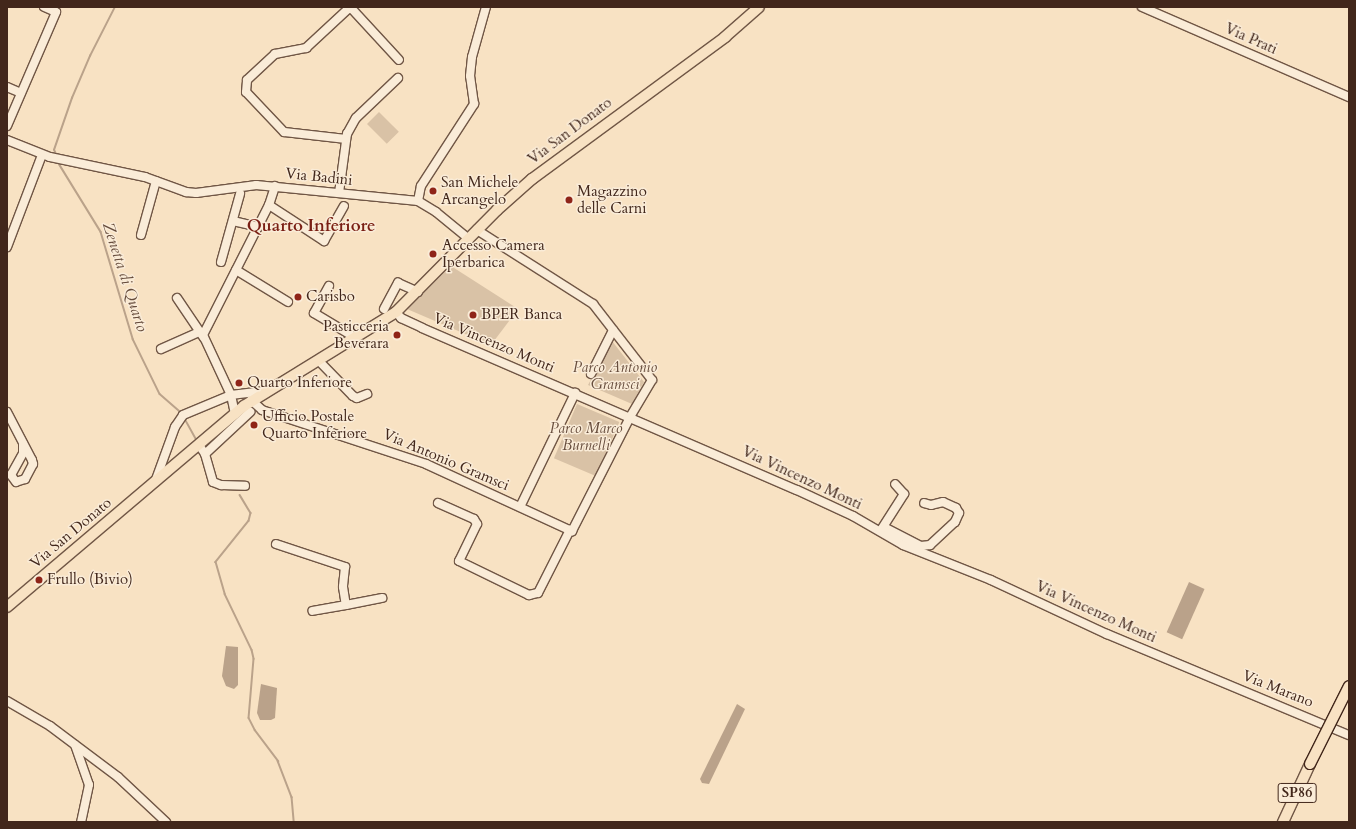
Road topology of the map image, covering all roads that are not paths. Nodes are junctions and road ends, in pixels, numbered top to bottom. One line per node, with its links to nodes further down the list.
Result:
1 (44, 7): 8 (street)
2 (486, 7): 18 (street)
3 (759, 7): 23 (main road, Via San Donato)
4 (1142, 7): 9 (street, Via Prati)
5 (399, 60): 11 (street)
6 (398, 78): 11 (street)
7 (7, 87): 8 (street)
8 (21, 93): 10 (street)
9 (1349, 97)
10 (7, 126)
11 (346, 139): 16 (street)
12 (7, 140): 13 (street, Via Badini)
13 (42, 155): 14 (street, Via Badini); 26 (street)
14 (156, 181): 15 (street, Via Badini); 24 (street)
15 (275, 186): 16 (street, Via Badini); 19 (street)
16 (339, 193): 18 (street, Via Badini)
17 (240, 194): 21 (street)
18 (418, 201): 25 (street, Via Badini)
19 (269, 206): 20 (street); 22 (street)
20 (344, 206)
21 (233, 221): 22 (street); 27 (street)
22 (258, 227): 28 (street)
23 (477, 230): 25 (main road, Via San Donato); 35 (street)
24 (141, 236)
25 (469, 239): 30 (main road, Via San Donato)
26 (7, 247)
27 (221, 262)
28 (236, 270): 32 (street); 36 (street)
29 (329, 286): 37 (street)
30 (418, 292): 33 (street); 34 (main road, Via San Donato)
31 (177, 298): 36 (street)
32 (288, 302)
33 (384, 309)
34 (396, 312): 37 (main road, Via San Donato); 41 (street, Via Vincenzo Monti)
35 (613, 330): 40 (street); 47 (street)
36 (201, 335): 38 (street); 43 (street)
37 (356, 338): 39 (main road, Via San Donato)
38 (161, 349)
39 (318, 360): 42 (street); 44 (main road, Via San Donato)
40 (591, 374)
41 (575, 393): 47 (street, Via Vincenzo Monti); 56 (street, Via Antonio Gramsci)
42 (367, 394)
43 (231, 395): 44 (street, Via San Donato); 44 (street, Via Antonio Gramsci); 46 (street); 51 (street, Via San Donato)
44 (253, 401): 46 (main road, Via San Donato); 50 (street); 56 (street, Via Antonio Gramsci)
45 (7, 412): 48 (street)
46 (235, 414): 49 (main road, Via San Donato)
47 (630, 417): 57 (street); 58 (street, Via Vincenzo Monti)
48 (23, 444)
49 (199, 444): 50 (street); 51 (main road, Via San Donato)
50 (205, 454): 53 (street)
51 (155, 482): 63 (main road, Via San Donato)
52 (895, 484): 58 (street)
53 (245, 486)
54 (438, 503): 57 (street)
55 (924, 503): 59 (street)
56 (520, 507): 57 (street, Via Antonio Gramsci)
57 (570, 530)
58 (882, 530): 59 (street, Via Vincenzo Monti)
59 (897, 538): 65 (street, Via Vincenzo Monti)
60 (276, 544): 62 (street)
61 (382, 598): 62 (street)
62 (346, 605): 64 (street)
63 (7, 607)
64 (313, 611)
65 (1196, 671): 70 (street, Via Marano)
66 (1349, 686): 74 (main road, SP86, bridge)
67 (7, 696): 69 (street)
68 (7, 701): 69 (street)
69 (23, 710): 71 (street)
70 (1349, 735)
71 (75, 745): 72 (street); 73 (street)
72 (81, 822)
73 (166, 822)
74 (1283, 822)

